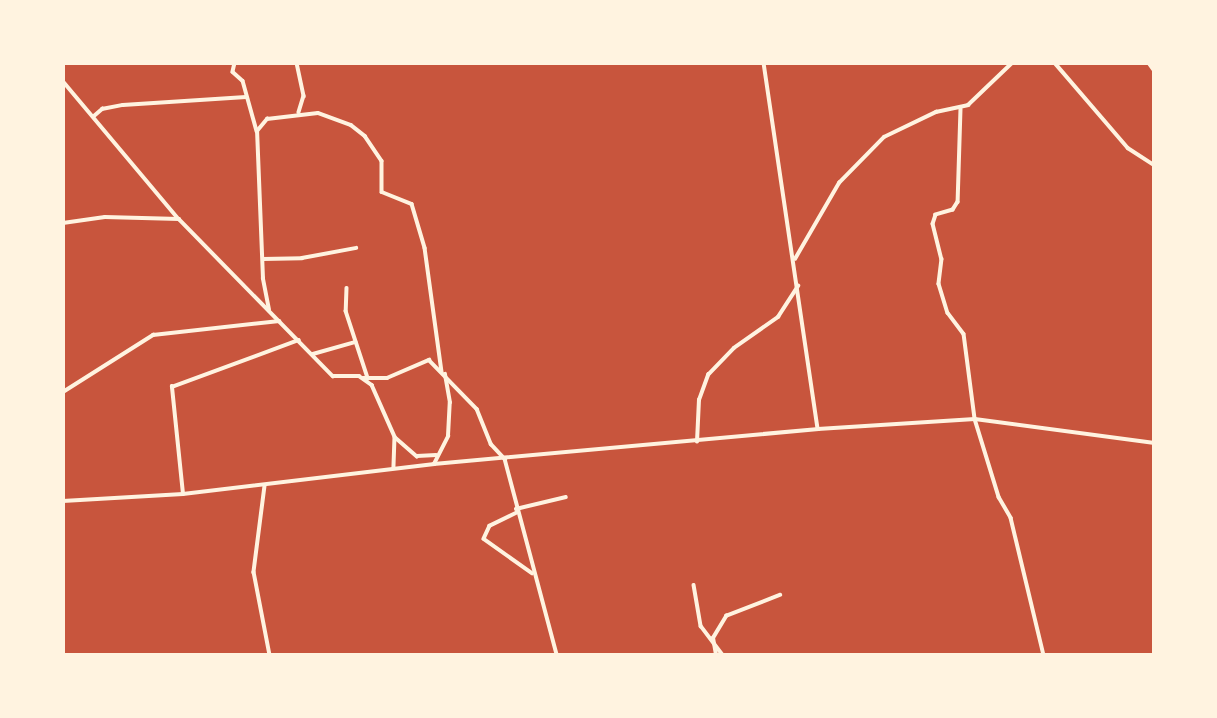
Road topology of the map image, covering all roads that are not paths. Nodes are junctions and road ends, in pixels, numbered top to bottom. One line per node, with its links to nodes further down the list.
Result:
1 (234, 63): 9 (street)
2 (297, 63): 11 (street)
3 (764, 63): 19 (street)
4 (1012, 63): 10 (street)
5 (1055, 63): 14 (street)
6 (1149, 63): 7 (street)
7 (1154, 70)
8 (63, 81): 12 (street)
9 (246, 97): 12 (street); 13 (street)
10 (961, 108): 19 (street); 30 (street)
11 (297, 114): 13 (street); 27 (street)
12 (94, 116): 15 (street)
13 (257, 131): 18 (street)
14 (1154, 165)
15 (178, 219): 16 (street); 22 (street)
16 (63, 223)
17 (356, 248): 18 (street)
18 (263, 259): 22 (street)
19 (794, 261): 20 (street)
20 (798, 286): 31 (street); 33 (street)
21 (347, 288): 25 (street)
22 (269, 310): 23 (street)
23 (279, 321): 24 (street); 29 (street)
24 (299, 340): 26 (street); 40 (street)
25 (355, 342): 26 (street); 28 (street)
26 (313, 354): 28 (street)
27 (444, 373): 28 (street); 35 (street); 36 (street)
28 (366, 378): 32 (street)
29 (63, 392)
30 (975, 419): 31 (street); 34 (street); 52 (street)
31 (818, 429): 33 (street)
32 (395, 437): 35 (street); 38 (street)
33 (697, 442): 36 (street)
34 (1154, 443)
35 (436, 455): 37 (street)
36 (505, 459): 37 (street); 43 (street)
37 (434, 464): 38 (street)
38 (394, 468): 39 (street)
39 (265, 486): 40 (street); 48 (street)
40 (183, 494): 42 (street)
41 (566, 497): 43 (street)
42 (63, 501)
43 (517, 511): 44 (street); 44 (street)
44 (532, 573): 49 (street)
45 (694, 585): 47 (street)
46 (780, 596): 47 (street)
47 (715, 647): 50 (street); 51 (street)
48 (270, 655)
49 (557, 655)
50 (716, 655)
51 (723, 655)
52 (1044, 655)

